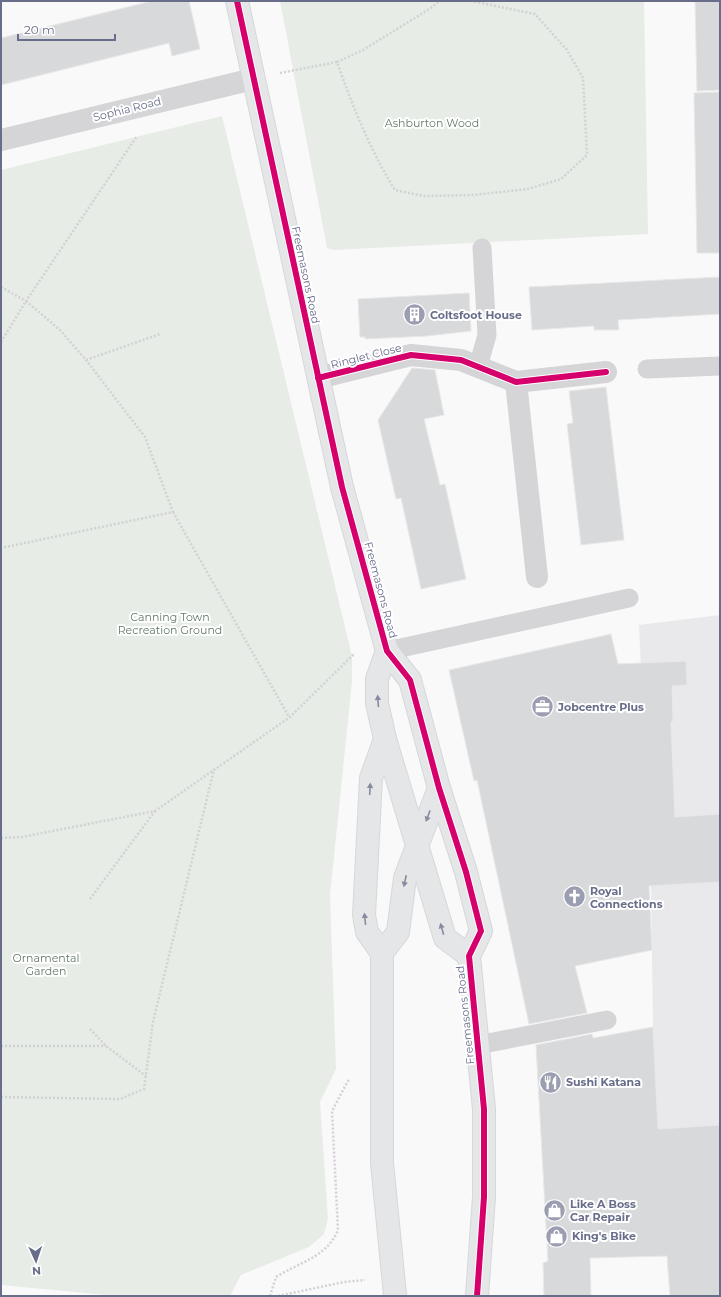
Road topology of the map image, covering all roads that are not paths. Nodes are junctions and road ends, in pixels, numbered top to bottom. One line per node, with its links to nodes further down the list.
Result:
1 (236, 1): 2 (street, Freemasons Road)
2 (253, 79): 3 (street, Sophia Road); 9 (street, Freemasons Road)
3 (1, 140)
4 (482, 248): 6 (lane)
5 (720, 366): 7 (lane)
6 (478, 367): 9 (street, Ringlet Close); 10 (street, Ringlet Close)
7 (647, 369)
8 (606, 372): 10 (street, Ringlet Close)
9 (318, 378): 13 (street, Freemasons Road)
10 (516, 382): 11 (street)
11 (537, 577)
12 (629, 598): 13 (lane)
13 (387, 651): 14 (street, Freemasons Road, one-way to 13); 15 (street, Freemasons Road)
14 (385, 739): 16 (street, Freemasons Road); 17 (street, one-way to 14)
15 (439, 788): 16 (street, one-way to 16); 18 (street, Freemasons Road)
16 (418, 845): 17 (street, one-way to 17); 18 (street, Freemasons Road, one-way to 16)
17 (382, 952): 21 (street)
18 (469, 956): 20 (street, Freemasons Road)
19 (607, 1020): 20 (lane)
20 (478, 1045): 22 (street, Freemasons Road)
21 (395, 1295)
22 (477, 1296)

